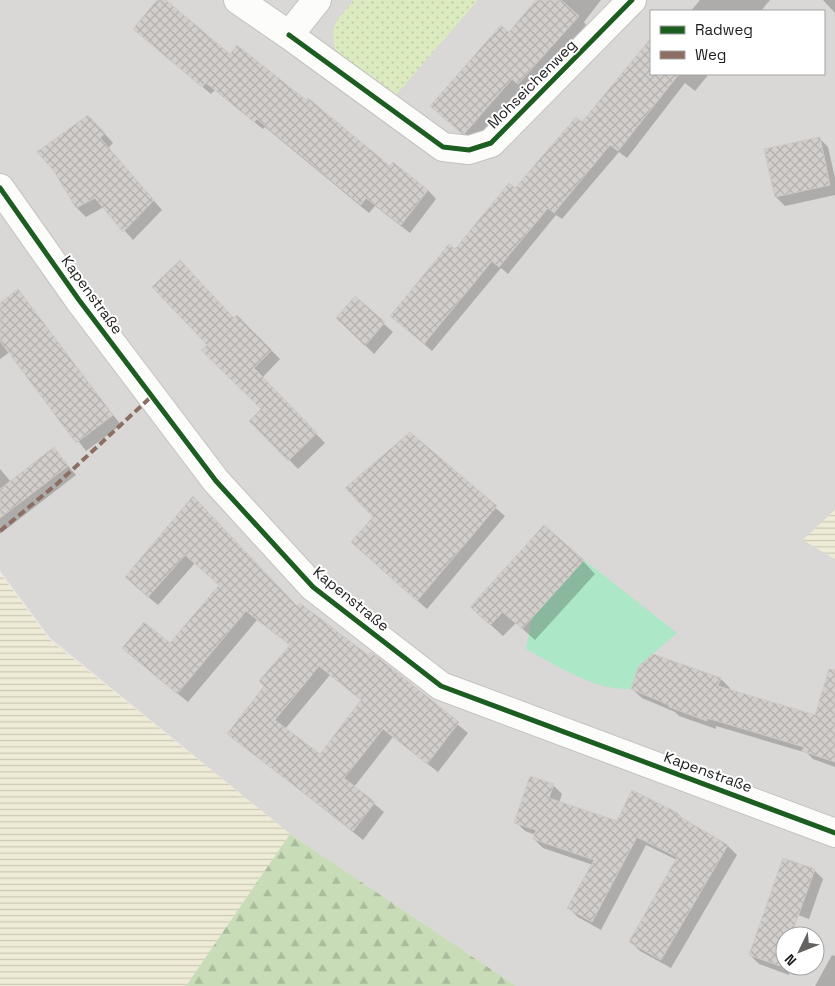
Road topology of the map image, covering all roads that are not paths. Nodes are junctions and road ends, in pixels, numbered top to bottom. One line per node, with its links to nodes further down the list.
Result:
1 (238, 0): 4 (street, Mohseichenweg)
2 (317, 0): 4 (street)
3 (632, 0): 4 (street, Mohseichenweg)
4 (289, 35)
5 (0, 188): 6 (street, Kapenstraße)
6 (835, 833)

